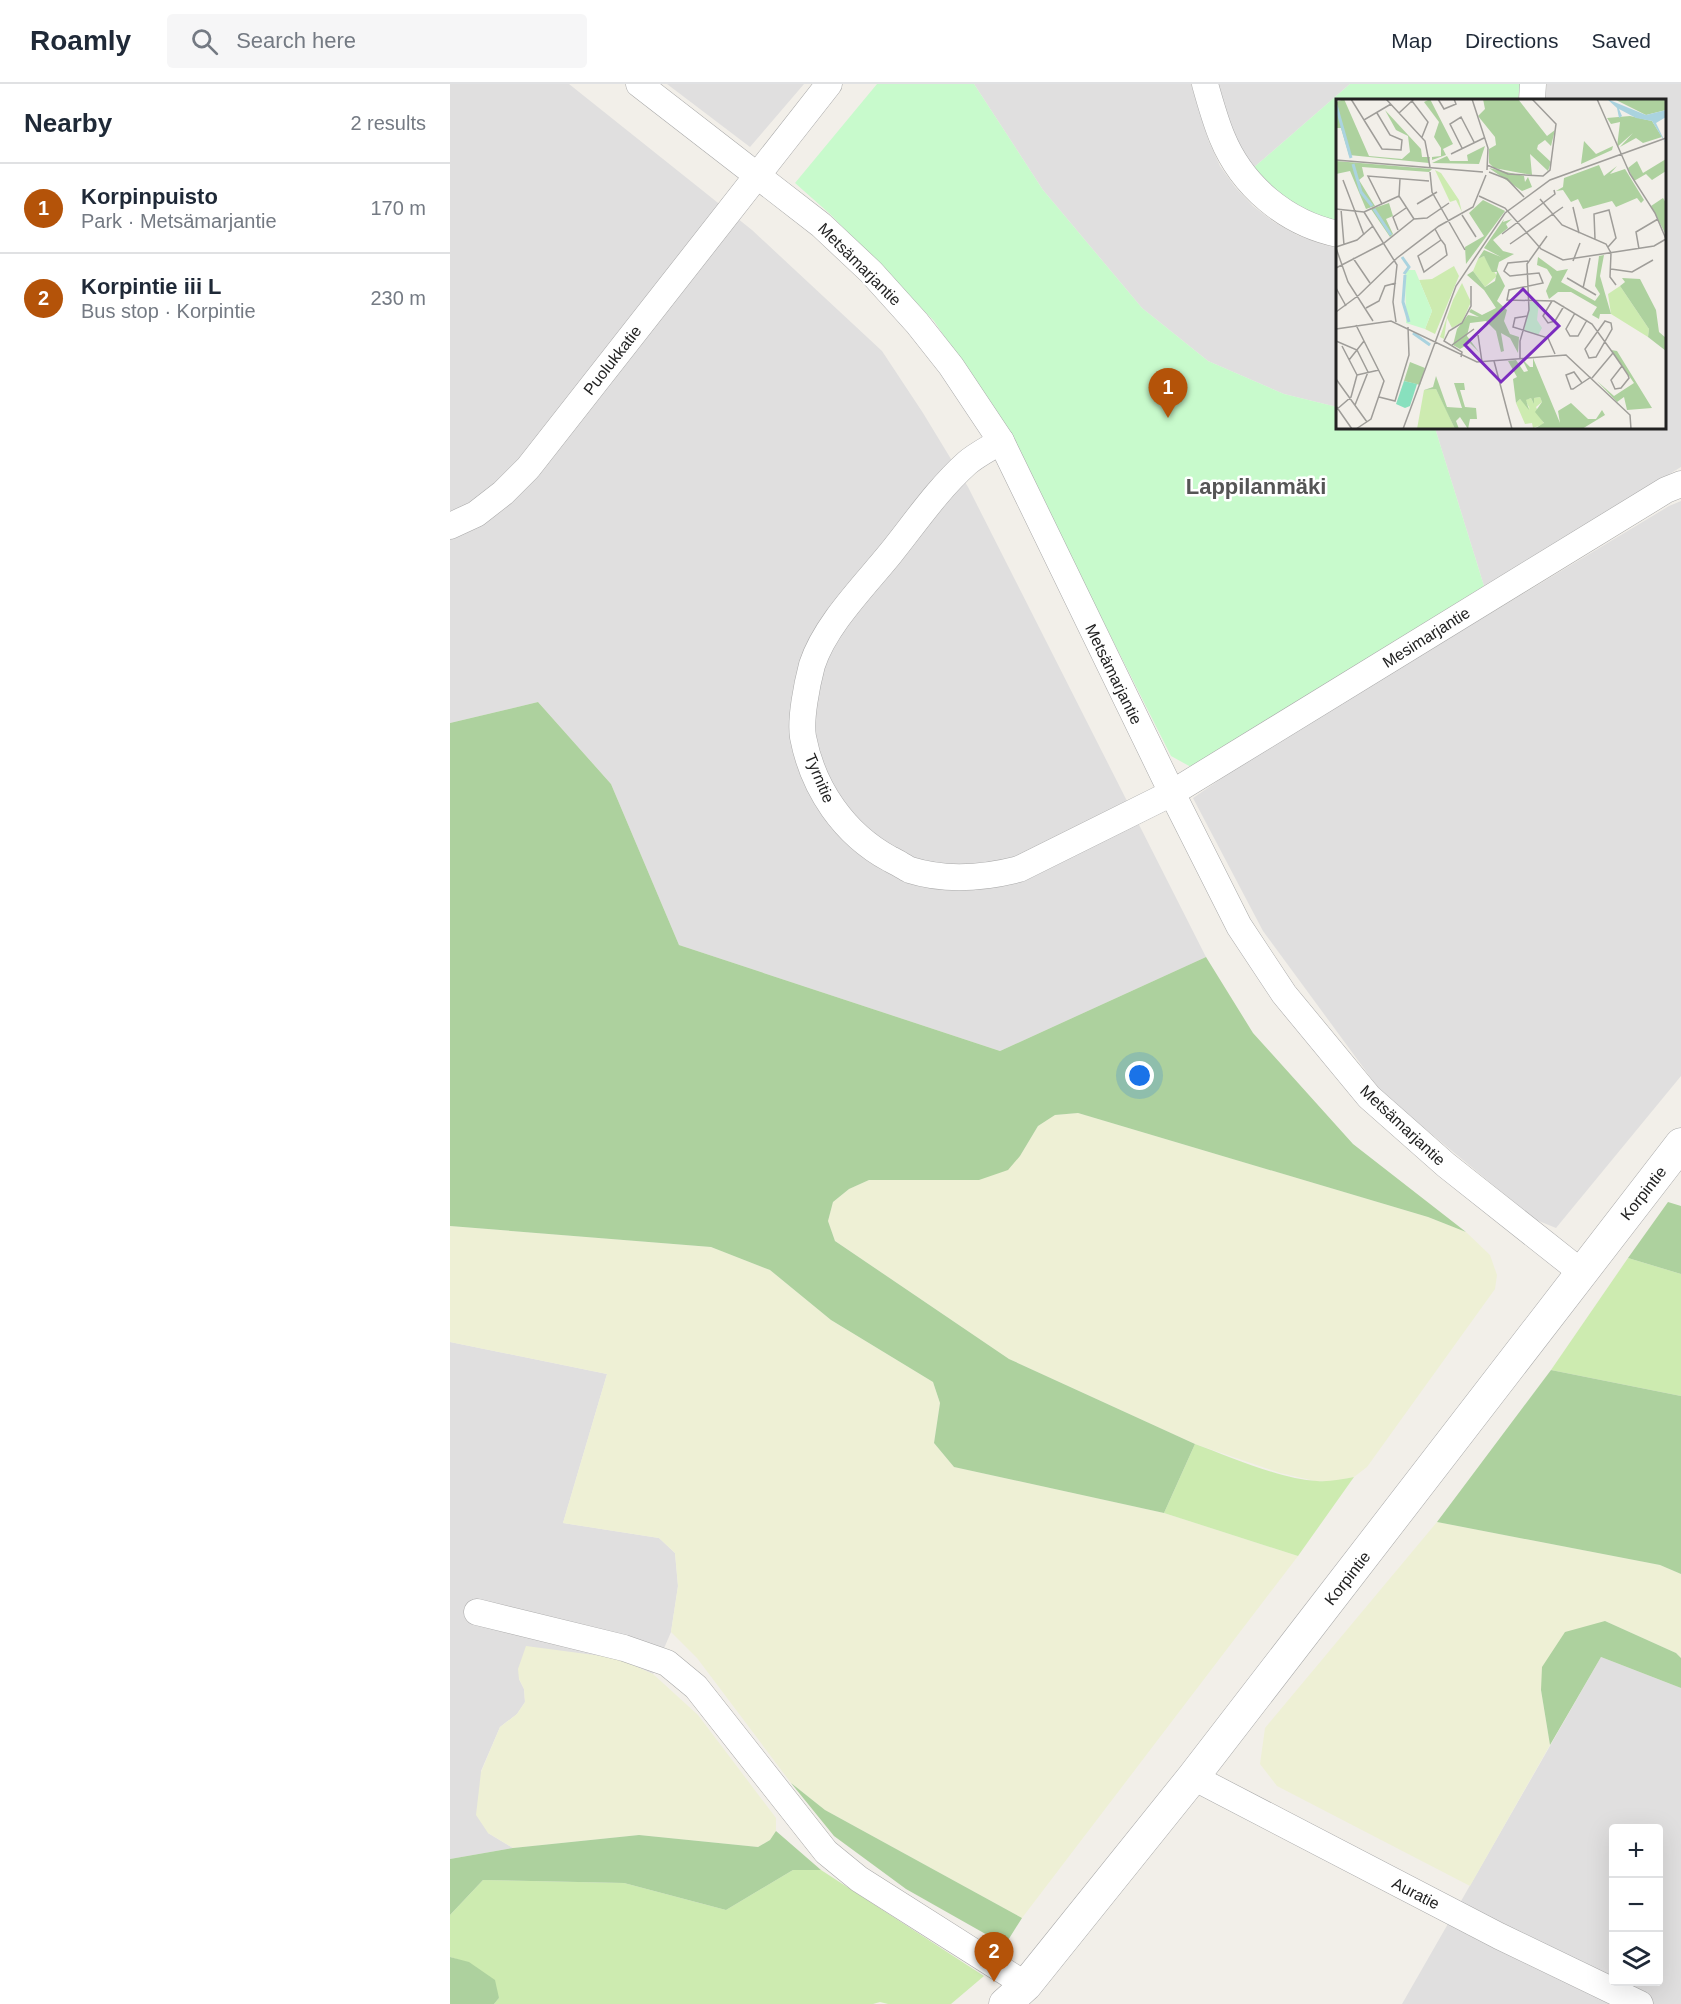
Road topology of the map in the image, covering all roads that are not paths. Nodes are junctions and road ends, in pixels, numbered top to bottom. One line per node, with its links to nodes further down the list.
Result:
1 (639, 84): 6 (street, Metsämarjantie)
2 (829, 84): 6 (street, Puolukkatie)
3 (1205, 84): 7 (street)
4 (1533, 84): 5 (street)
5 (1532, 99)
6 (757, 175): 8 (street, Metsämarjantie); 10 (street, Puolukkatie)
7 (1336, 233)
8 (1001, 441): 11 (street, Metsämarjantie); 11 (street, Tyrnitie)
9 (1681, 484): 11 (street, Mesimarjantie)
10 (450, 526)
11 (1172, 793): 13 (street, Metsämarjantie)
12 (1681, 1144): 13 (street, Korpintie)
13 (1581, 1272): 15 (street, Korpintie)
14 (477, 1612): 16 (street)
15 (1193, 1777): 16 (street, Korpintie); 17 (street, Auratie)
16 (1015, 1995)
17 (1640, 2004)

